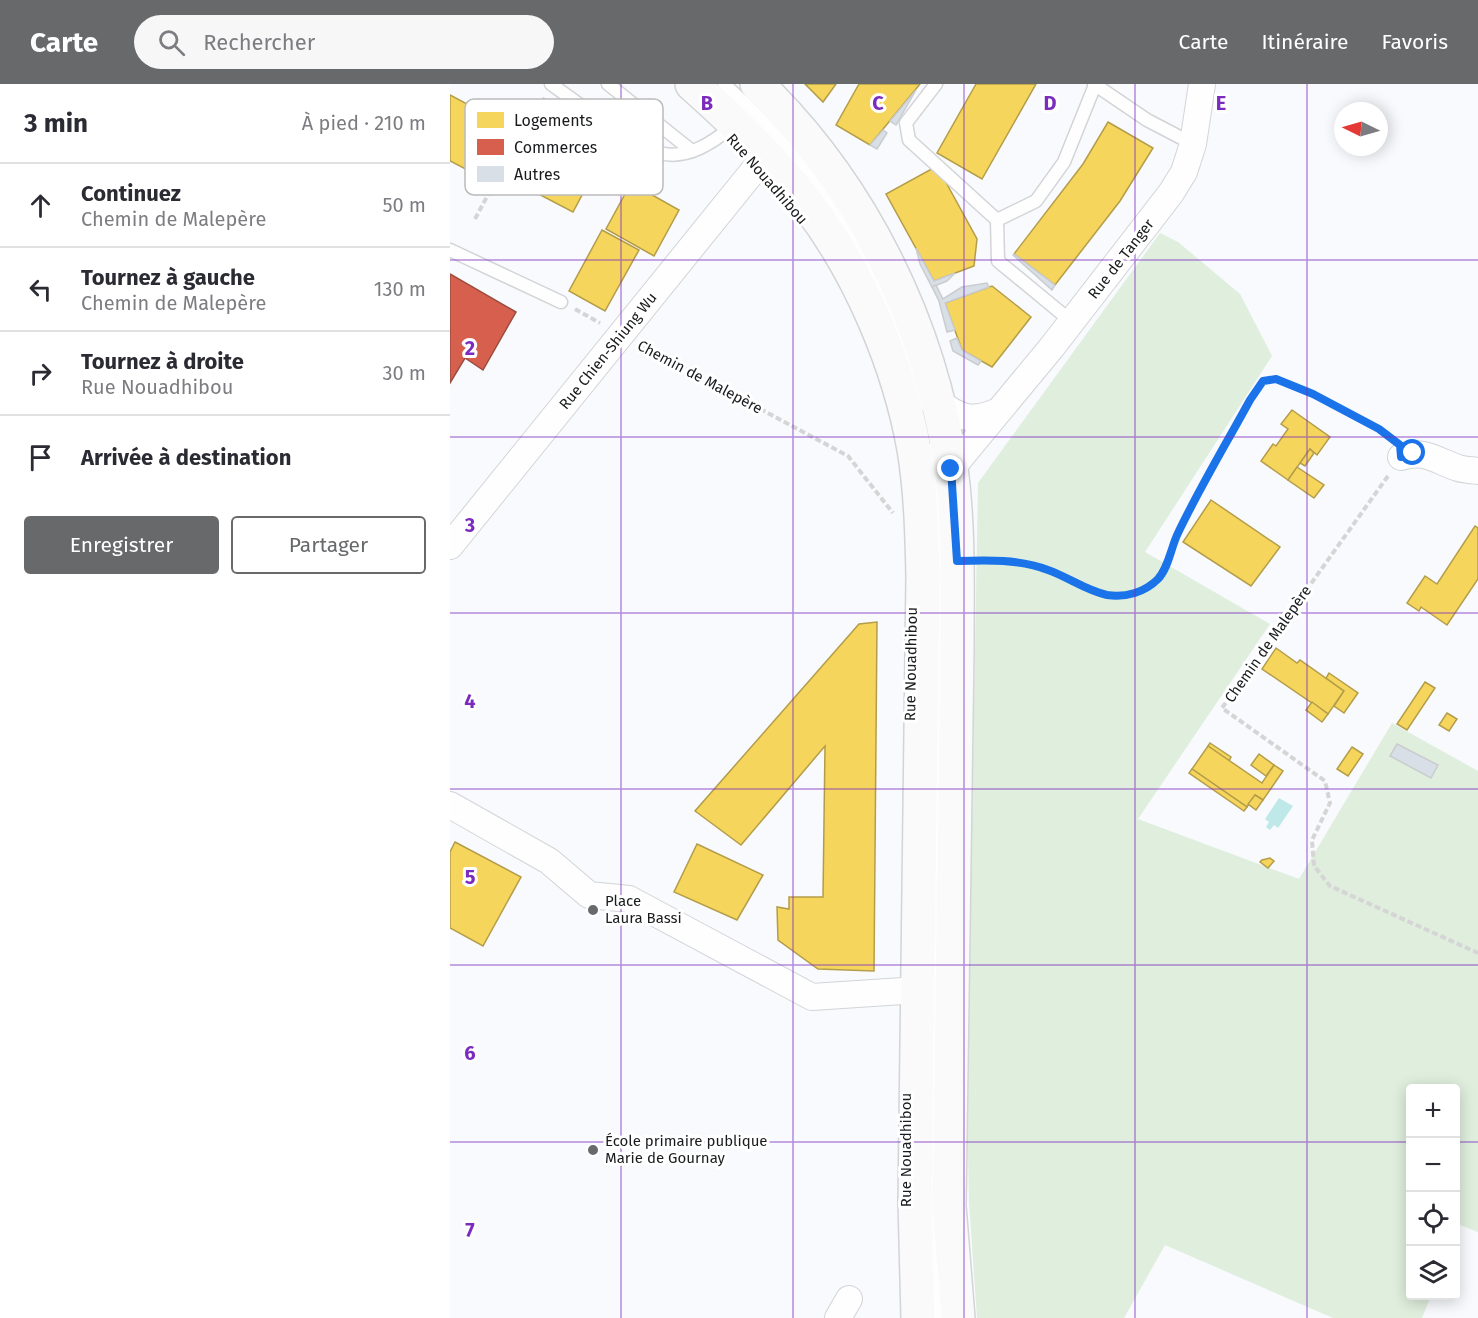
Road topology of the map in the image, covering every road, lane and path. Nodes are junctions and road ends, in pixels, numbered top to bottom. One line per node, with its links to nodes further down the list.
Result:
1 (551, 84): 8 (lane)
2 (608, 84): 9 (lane)
3 (692, 84): 10 (street, Rue Nouadhibou)
4 (724, 84): 10 (lane, Rue Nouadhibou)
5 (936, 84): 18 (lane)
6 (1202, 84): 12 (street, Rue de Tanger)
7 (1095, 85): 12 (lane); 18 (lane)
8 (572, 99)
9 (627, 99)
10 (748, 106): 13 (lane); 15 (street, Rue Nouadhibou); 23 (street, Rue Nouadhibou)
11 (663, 128): 13 (lane)
12 (1193, 144): 21 (street, Rue de Tanger)
13 (692, 151): 14 (lane)
14 (663, 153)
15 (769, 159): 22 (street, Rue Chien-Shiung Wu); 29 (street, Rue Nouadhibou)
16 (489, 195): 17 (path)
17 (476, 219)
18 (998, 219): 21 (lane)
19 (450, 250): 20 (lane)
20 (561, 302): 22 (path, Chemin de Malepère)
21 (1072, 322): 24 (street, Rue de Tanger)
22 (621, 334): 29 (path, Chemin de Malepère); 30 (street, Rue Chien-Shiung Wu)
23 (930, 408): 24 (street); 27 (street, Rue Nouadhibou)
24 (996, 412): 27 (street, Rue de Tanger)
25 (928, 435): 36 (lane, Rue Nouadhibou)
26 (1401, 457): 28 (street); 31 (path); 33 (path, Chemin de Malepère)
27 (951, 469): 31 (street, Rue Nouadhibou)
28 (1478, 471)
29 (922, 540): 34 (street, Rue Nouadhibou)
30 (450, 546)
31 (957, 561): 37 (street, Rue Nouadhibou)
32 (450, 806): 34 (street)
33 (1478, 953)
34 (918, 990): 35 (street, Rue Nouadhibou)
35 (918, 1318)
36 (940, 1318)
37 (958, 1318)

